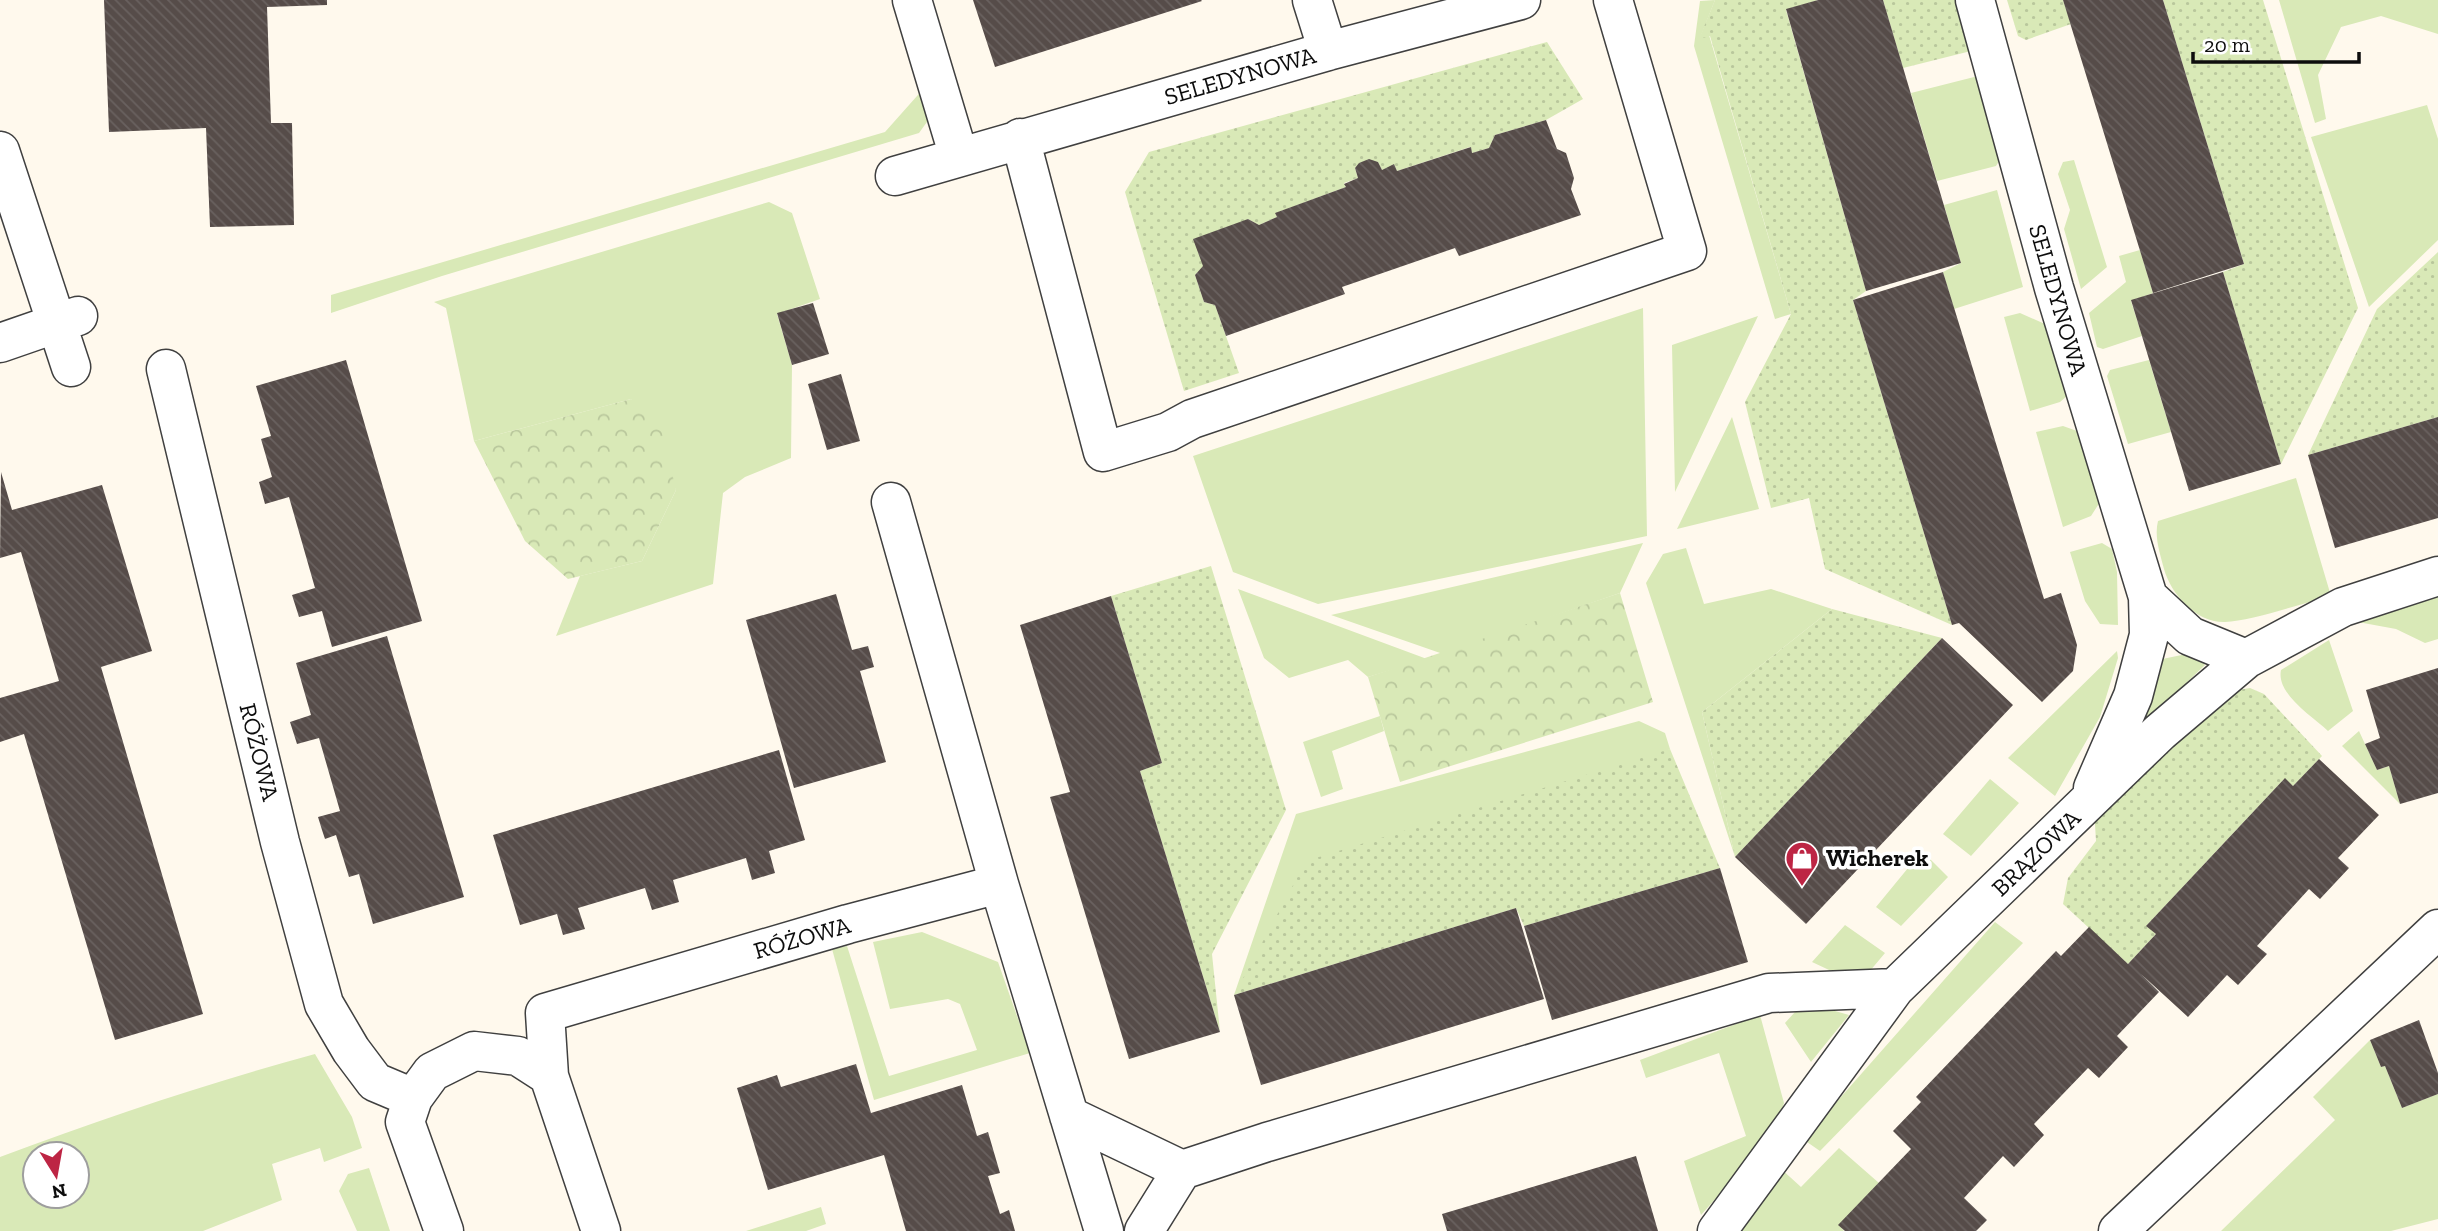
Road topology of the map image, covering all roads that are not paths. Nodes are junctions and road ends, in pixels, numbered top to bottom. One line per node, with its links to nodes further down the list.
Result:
1 (912, 0): 9 (street)
2 (1312, 0): 6 (street)
3 (1521, 0): 6 (street, SELEDYNOWA)
4 (1613, 0): 7 (street)
5 (1975, 0): 17 (street, SELEDYNOWA)
6 (1328, 51): 7 (street, SELEDYNOWA)
7 (1020, 138): 9 (street, SELEDYNOWA)
8 (0, 150): 11 (street)
9 (960, 157): 10 (street, SELEDYNOWA)
10 (895, 176)
11 (67, 320): 12 (street); 13 (street)
12 (0, 343)
13 (71, 367)
14 (166, 369): 24 (street, RÓŻOWA)
15 (891, 502): 20 (street)
16 (2438, 576): 18 (street, BRĄZOWA)
17 (2148, 597): 18 (street); 19 (street, SELEDYNOWA)
18 (2246, 659): 19 (street, BRĄZOWA)
19 (2086, 805): 22 (street, BRĄZOWA)
20 (999, 884): 23 (street, RÓŻOWA); 25 (street)
21 (2438, 929): 32 (street)
22 (1895, 988): 26 (street); 31 (street, BRĄZOWA)
23 (549, 1076): 24 (street); 28 (street, RÓŻOWA)
24 (413, 1098): 27 (street)
25 (1069, 1116): 26 (street); 29 (street)
26 (1182, 1170): 30 (street)
27 (444, 1231)
28 (601, 1231)
29 (1104, 1231)
30 (1144, 1231)
31 (1717, 1231)
32 (2118, 1231)

